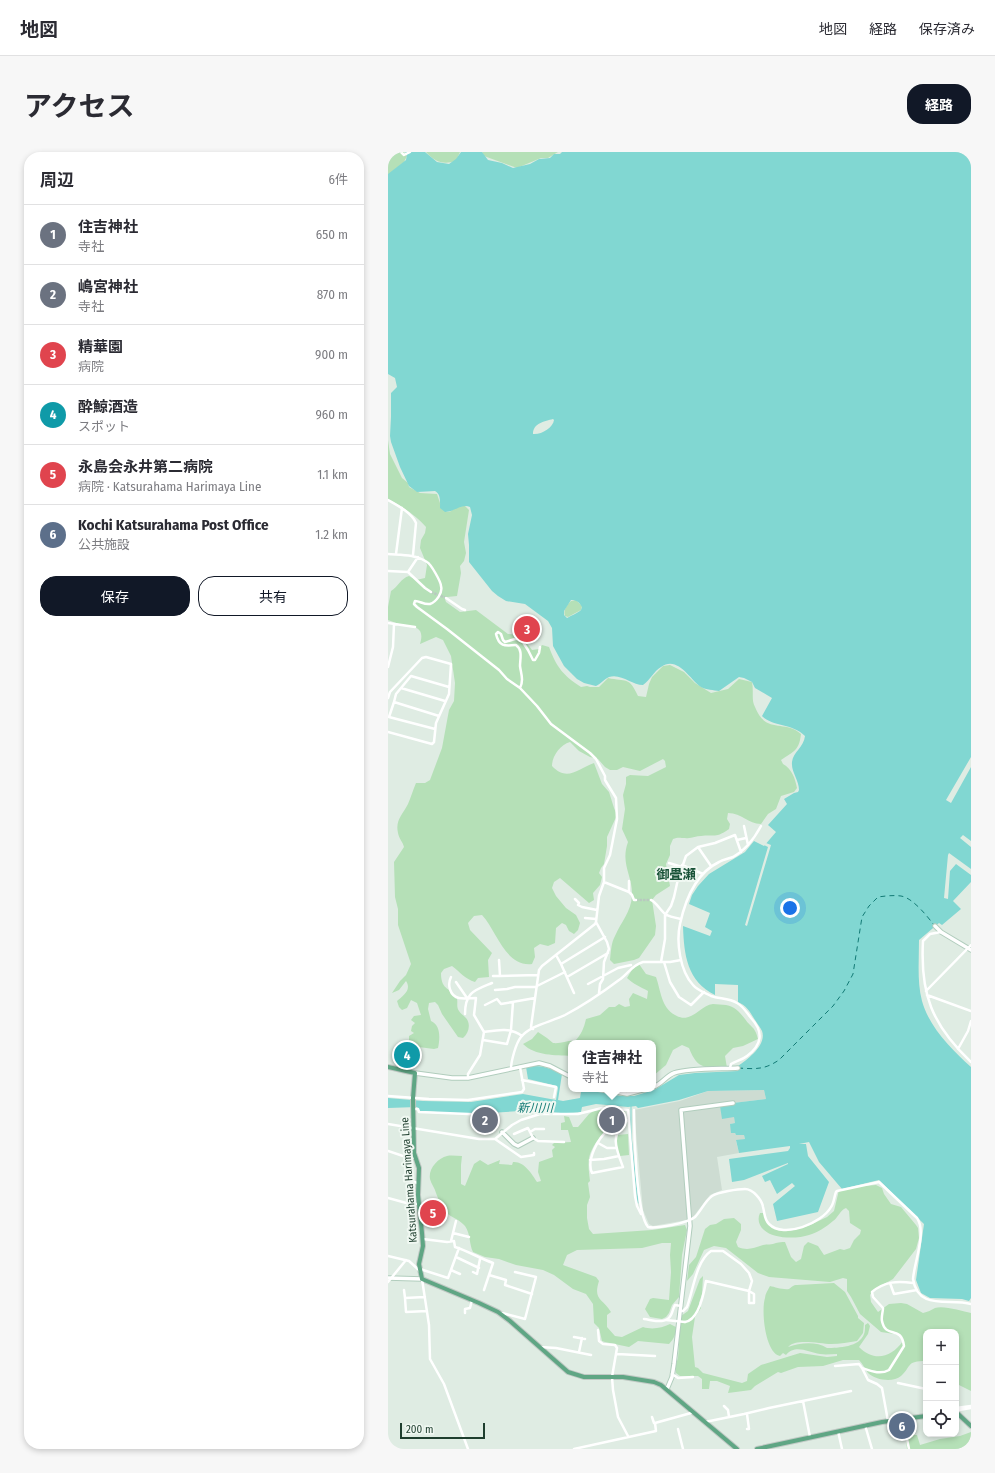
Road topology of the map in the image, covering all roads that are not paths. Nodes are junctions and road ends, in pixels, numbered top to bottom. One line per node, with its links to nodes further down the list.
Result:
1 (397, 152): 4 (street)
2 (401, 152): 3 (street)
3 (410, 152)
4 (388, 155)
5 (388, 500): 6 (street)
6 (402, 508): 8 (street); 9 (street)
7 (388, 554): 8 (street)
8 (396, 554): 9 (street)
9 (413, 555): 10 (street)
10 (418, 557): 12 (street); 23 (street)
11 (388, 571): 12 (street)
12 (408, 572): 13 (street)
13 (431, 592)
14 (446, 598): 15 (street)
15 (465, 610)
16 (388, 623): 17 (street)
17 (394, 624): 18 (street); 20 (street)
18 (415, 627)
19 (540, 647): 23 (street)
20 (388, 667)
21 (449, 687): 22 (street); 24 (street); 25 (street)
22 (401, 688): 25 (street); 26 (street)
23 (520, 688): 43 (street)
24 (388, 698)
25 (445, 701): 27 (street)
26 (394, 702): 27 (street); 28 (street)
27 (439, 716): 29 (street)
28 (388, 718): 29 (street)
29 (434, 729): 30 (street)
30 (388, 732)
31 (744, 826): 33 (street)
32 (761, 826): 35 (street)
33 (746, 838): 34 (street); 35 (street)
34 (737, 840): 36 (street); 37 (street)
35 (748, 845): 37 (street)
36 (698, 847): 39 (street); 40 (street)
37 (741, 852): 40 (street)
38 (669, 863): 39 (street)
39 (682, 866): 41 (street); 49 (street)
40 (711, 866): 41 (street)
41 (703, 874): 52 (street)
42 (629, 881): 44 (street)
43 (604, 882): 44 (street); 48 (street)
44 (629, 892): 46 (street)
45 (575, 899): 48 (street)
46 (636, 900)
47 (651, 900): 49 (street)
48 (597, 910): 51 (street)
49 (666, 914): 52 (street); 62 (street)
50 (585, 918): 51 (street)
51 (596, 920): 55 (street); 59 (street)
52 (681, 920): 61 (street)
53 (935, 926): 54 (street)
54 (941, 932): 57 (street); 78 (street)
55 (605, 937): 58 (street); 63 (street)
56 (971, 944): 57 (street)
57 (969, 949): 78 (street)
58 (608, 953): 67 (street); 71 (street)
59 (556, 955): 63 (street); 66 (street)
60 (499, 960): 69 (street)
61 (681, 960): 62 (street); 77 (street)
62 (662, 962): 77 (street); 80 (street)
63 (562, 964): 65 (street)
64 (631, 965): 67 (street)
65 (565, 972): 71 (street); 75 (street)
66 (538, 975): 69 (street); 75 (street)
67 (604, 975): 74 (street); 80 (street)
68 (493, 976): 69 (street)
69 (500, 976)
70 (451, 977): 82 (street)
71 (567, 977): 79 (street)
72 (456, 982): 82 (street)
73 (492, 983): 82 (street)
74 (588, 984)
75 (536, 986): 76 (street); 83 (street)
76 (495, 990)
77 (704, 992): 99 (street)
78 (926, 992): 81 (street)
79 (574, 993)
80 (599, 993): 89 (street)
81 (926, 995): 86 (street); 95 (street)
82 (467, 998): 87 (street); 92 (street)
83 (535, 998): 84 (street); 89 (street)
84 (513, 1002): 85 (street); 90 (street)
85 (485, 1005)
86 (971, 1010)
87 (465, 1014)
88 (971, 1022): 91 (street)
89 (533, 1029): 93 (street)
90 (511, 1030): 92 (street); 93 (street); 94 (street)
91 (970, 1031): 95 (street)
92 (484, 1032): 94 (street)
93 (522, 1036): 101 (street)
94 (483, 1040): 104 (street)
95 (958, 1049): 96 (street)
96 (971, 1062)
97 (388, 1067): 102 (main road)
98 (520, 1067): 101 (street); 103 (street); 105 (street)
99 (730, 1068): 100 (street); 106 (street)
100 (738, 1068)
101 (511, 1069): 104 (street)
102 (415, 1073): 104 (street); 111 (main road, Katsurahama Harimaya Line)
103 (568, 1075)
104 (468, 1078)
105 (522, 1080): 110 (street); 111 (street)
106 (656, 1086)
107 (617, 1092): 108 (street)
108 (635, 1092)
109 (388, 1096): 111 (street)
110 (554, 1097)
111 (413, 1099): 113 (main road, Katsurahama Harimaya Line)
112 (733, 1103): 139 (street)
113 (414, 1108): 115 (street); 119 (main road, Katsurahama Harimaya Line)
114 (634, 1110): 138 (street)
115 (493, 1115)
116 (628, 1120): 117 (street); 121 (street); 138 (street)
117 (624, 1123): 127 (street); 128 (street)
118 (388, 1124): 119 (street)
119 (414, 1128): 125 (street); 132 (main road, Katsurahama Harimaya Line)
120 (544, 1129): 122 (street)
121 (502, 1132): 124 (street); 125 (street)
122 (530, 1132): 123 (street); 124 (street)
123 (514, 1134)
124 (533, 1138): 126 (street)
125 (494, 1139): 130 (street)
126 (564, 1142)
127 (598, 1143): 128 (street); 133 (street)
128 (616, 1148): 131 (street)
129 (388, 1151): 132 (street)
130 (534, 1153)
131 (619, 1156): 133 (street); 133 (street)
132 (416, 1158): 135 (main road, Katsurahama Harimaya Line)
133 (590, 1160)
134 (406, 1180): 135 (street)
135 (418, 1183): 137 (main road, Katsurahama Harimaya Line)
136 (388, 1198): 137 (street)
137 (418, 1204): 143 (main road, Katsurahama Harimaya Line)
138 (642, 1214): 139 (street)
139 (689, 1220): 161 (street); 171 (street)
140 (456, 1221): 141 (street)
141 (453, 1233): 142 (street); 144 (street)
142 (469, 1238)
143 (422, 1239): 144 (street); 151 (main road, Katsurahama Harimaya Line)
144 (451, 1242): 145 (street)
145 (459, 1248): 147 (street); 148 (street)
146 (388, 1256): 149 (street)
147 (456, 1257): 150 (street); 152 (street)
148 (480, 1259): 150 (street); 156 (street)
149 (406, 1260): 151 (street); 157 (street)
150 (479, 1268): 153 (street)
151 (420, 1270): 152 (street); 158 (main road, Katsurahama Harimaya Line)
152 (451, 1270): 155 (street)
153 (473, 1272)
154 (515, 1272): 166 (street)
155 (460, 1274)
156 (489, 1275): 163 (street); 166 (street)
157 (389, 1278): 158 (street); 159 (street)
158 (422, 1279): 167 (street); 169 (main road)
159 (388, 1282)
160 (890, 1283): 161 (street); 164 (street); 186 (street)
161 (913, 1283): 164 (street)
162 (404, 1290): 168 (street)
163 (484, 1290)
164 (917, 1290): 170 (street)
165 (749, 1291): 165 (street); 173 (street); 177 (street, bridge)
166 (532, 1294): 174 (street)
167 (425, 1297): 168 (street); 172 (street)
168 (405, 1298): 172 (street)
169 (472, 1300): 174 (main road); 175 (street)
170 (971, 1304)
171 (681, 1306): 173 (street); 177 (street)
172 (427, 1311): 215 (street)
173 (680, 1311): 187 (street)
174 (498, 1312): 180 (main road)
175 (465, 1313)
176 (644, 1319): 177 (street)
177 (666, 1320)
178 (598, 1330): 183 (street)
179 (574, 1337): 181 (street)
180 (540, 1347): 181 (street); 188 (main road)
181 (579, 1352): 182 (street)
182 (591, 1354)
183 (617, 1354): 184 (street); 188 (street)
184 (655, 1356)
185 (836, 1366): 186 (street)
186 (862, 1368): 205 (street)
187 (672, 1374): 189 (street); 192 (street)
188 (612, 1377): 192 (main road); 213 (street)
189 (693, 1377)
190 (898, 1383): 191 (street)
191 (923, 1388)
192 (667, 1389): 198 (main road)
193 (851, 1391): 194 (street)
194 (803, 1401): 199 (street); 214 (street)
195 (724, 1406): 201 (street)
196 (971, 1407): 197 (street)
197 (959, 1410)
198 (692, 1412): 206 (main road); 207 (street)
199 (747, 1414): 201 (street); 211 (street)
200 (959, 1414): 209 (main road)
201 (730, 1416): 206 (street)
202 (923, 1416): 204 (main road)
203 (652, 1417): 207 (street)
204 (903, 1419): 205 (main road); 222 (street)
205 (888, 1420): 208 (main road)
206 (704, 1422): 218 (main road)
207 (654, 1423): 213 (street)
208 (865, 1425): 212 (main road); 221 (street)
209 (971, 1426)
210 (678, 1429): 217 (street)
211 (747, 1429)
212 (838, 1431): 214 (main road); 220 (street)
213 (628, 1436): 216 (street)
214 (810, 1437): 219 (main road)
215 (468, 1449)
216 (574, 1449)
217 (683, 1449)
218 (737, 1449)
219 (757, 1449)
220 (842, 1449)
221 (872, 1449)
222 (909, 1449)

